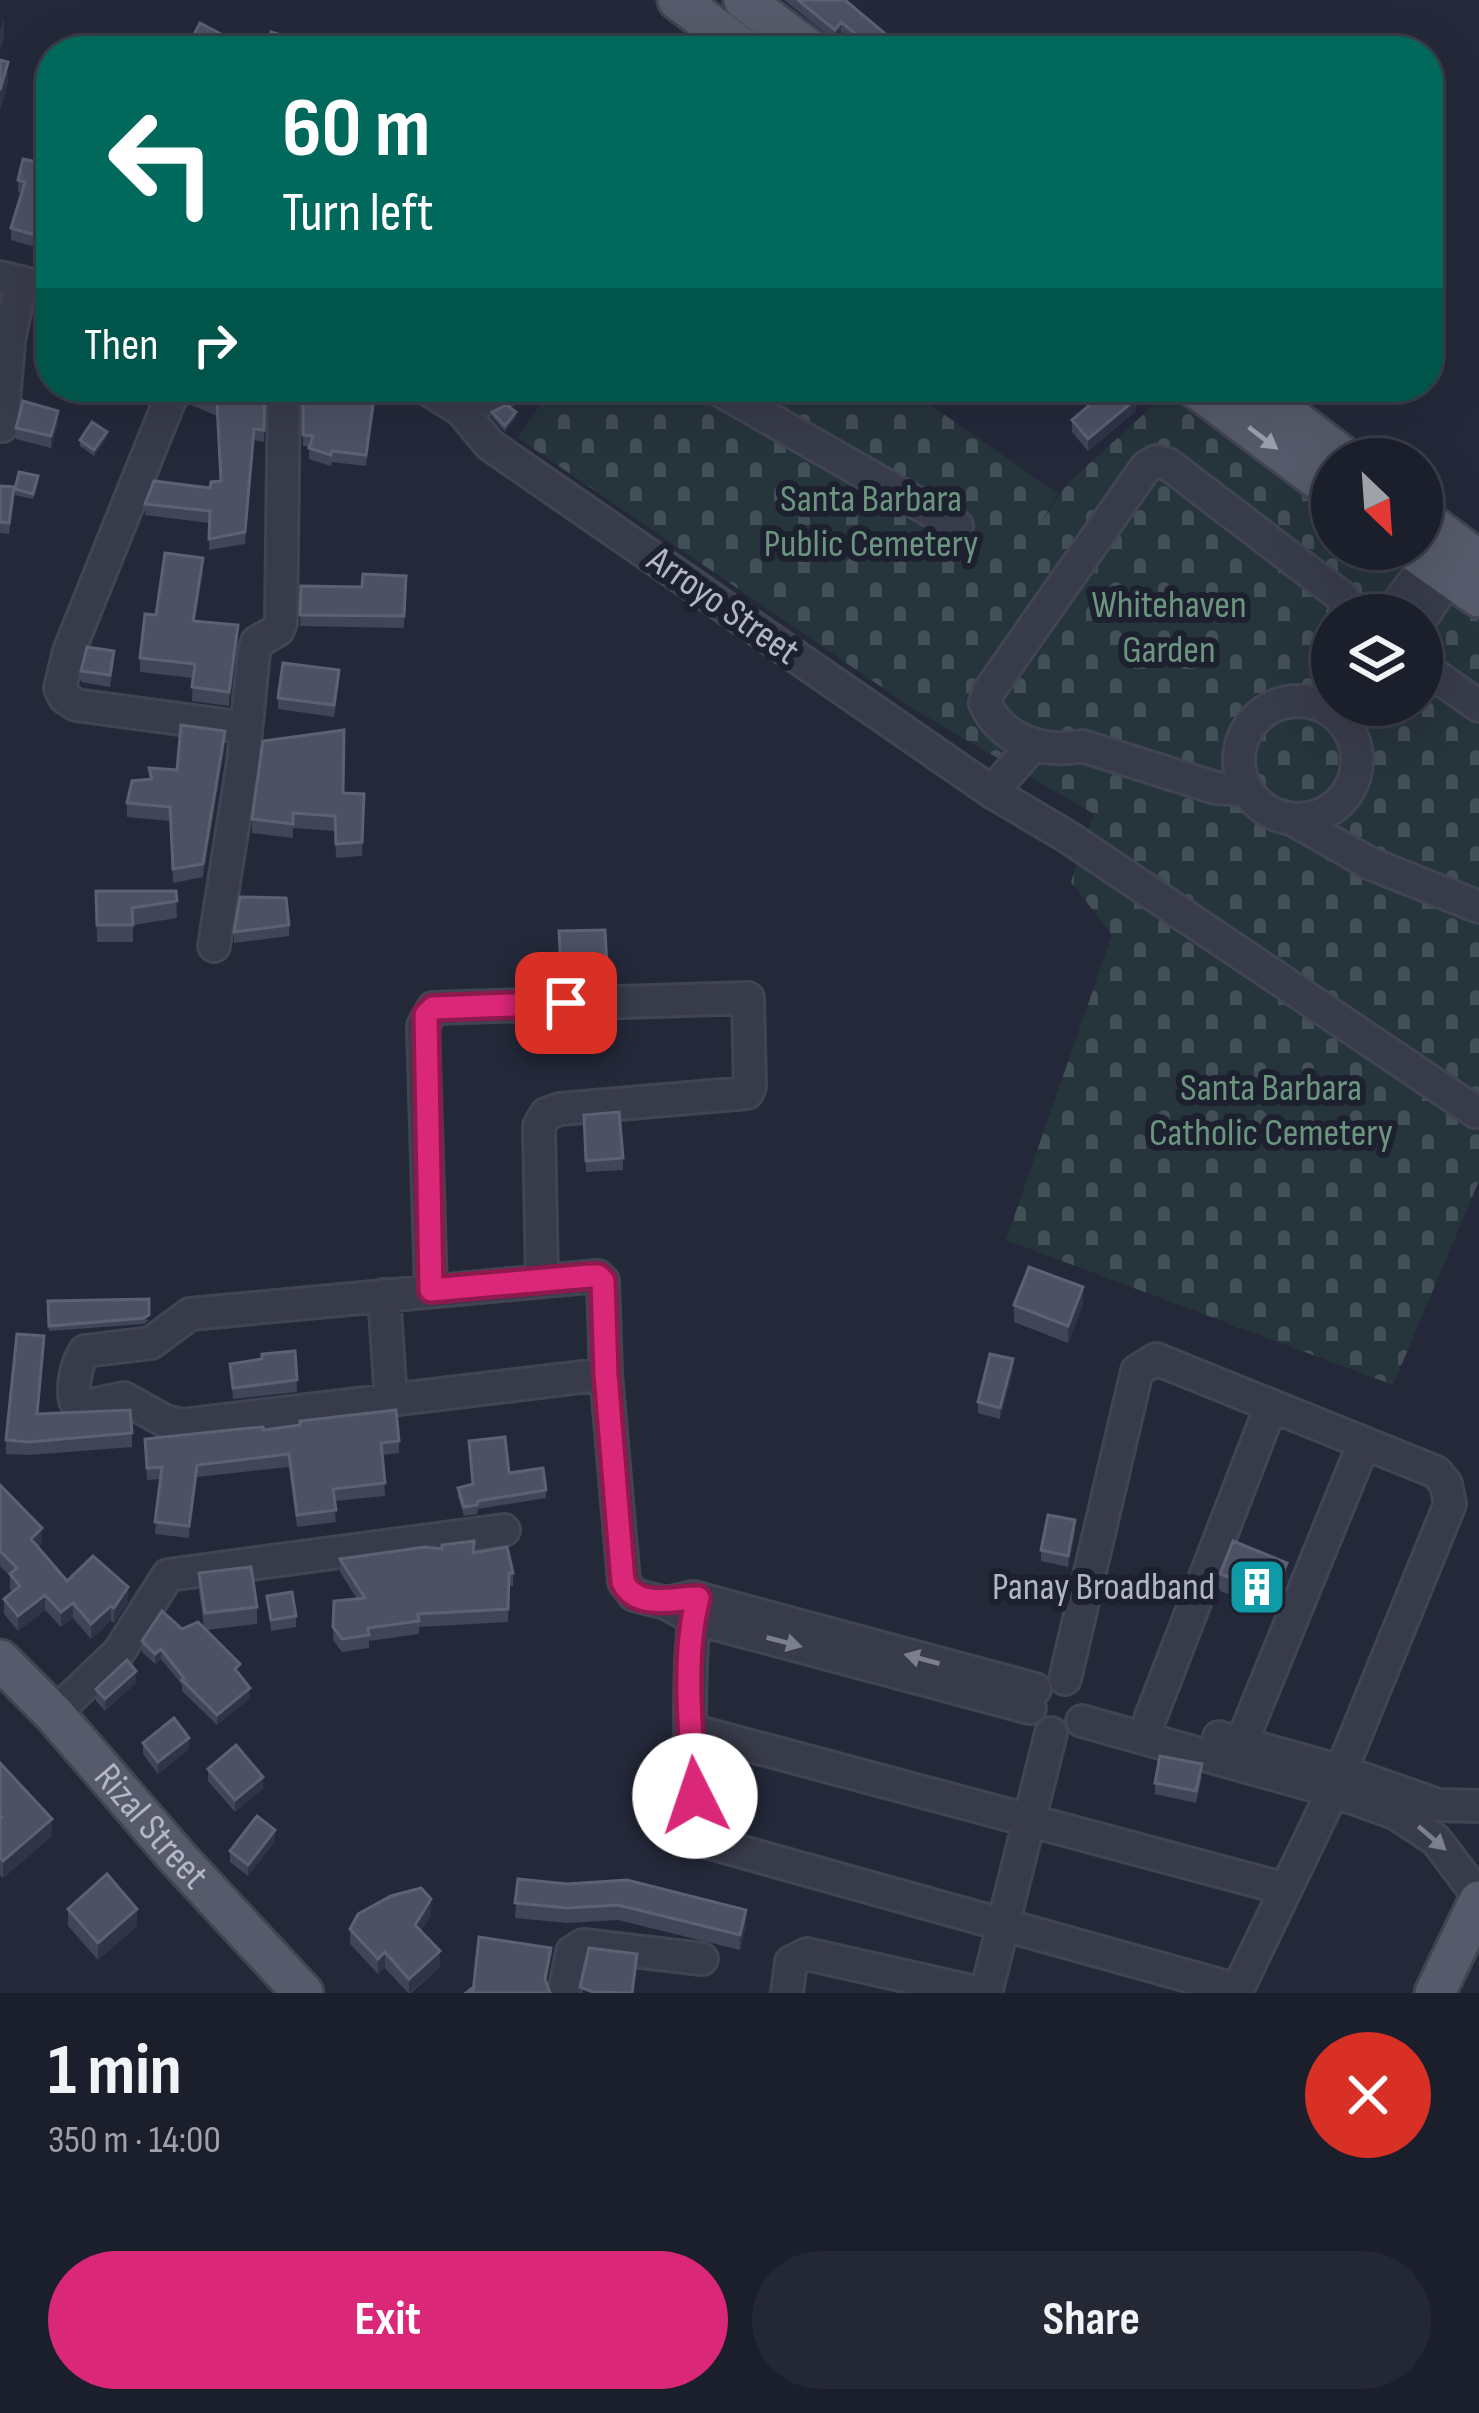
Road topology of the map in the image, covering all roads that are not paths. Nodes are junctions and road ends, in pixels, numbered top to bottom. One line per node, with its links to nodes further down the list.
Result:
1 (678, 0): 3 (main road)
2 (744, 0): 4 (main road)
3 (726, 36)
4 (791, 36)
5 (24, 283): 14 (street)
6 (169, 402): 26 (street)
7 (284, 402): 26 (street)
8 (447, 402): 13 (street, Arroyo Street)
9 (478, 402): 13 (street)
10 (740, 402): 17 (street)
11 (1215, 402): 16 (main road, one-way to 16)
12 (1271, 402): 15 (main road)
13 (460, 410): 29 (street, Arroyo Street)
14 (2, 426)
15 (1318, 438)
16 (1311, 474)
17 (957, 526)
18 (1448, 556): 20 (street); 21 (street)
19 (1338, 594): 27 (street)
20 (1410, 594)
21 (1432, 594)
22 (1443, 681): 24 (street)
23 (1311, 702): 28 (street)
24 (1479, 706)
25 (1348, 726): 30 (street)
26 (246, 728): 32 (street)
27 (1032, 746): 28 (street); 29 (street)
28 (1247, 790): 30 (street)
29 (992, 792): 33 (street, Arroyo Street)
30 (1290, 818): 31 (street)
31 (1479, 907)
32 (214, 946)
33 (1476, 1112)
34 (542, 1279): 35 (street); 35 (street); 37 (street)
35 (431, 1290): 36 (street)
36 (384, 1295): 38 (street); 38 (street)
37 (606, 1374): 38 (street); 44 (street)
38 (391, 1400)
39 (1271, 1406): 40 (street); 46 (street); 48 (street)
40 (1364, 1443): 42 (street); 50 (street)
41 (1479, 1500): 42 (street)
42 (1447, 1510): 51 (street)
43 (503, 1530): 47 (street)
44 (686, 1606): 46 (street); 49 (street)
45 (0, 1660): 47 (main road, Rizal Street)
46 (1060, 1700): 48 (street); 51 (street); 53 (street)
47 (54, 1714): 59 (main road, Rizal Street)
48 (1150, 1718): 50 (street)
49 (691, 1730): 53 (street); 56 (street)
50 (1241, 1744): 51 (street)
51 (1337, 1781): 52 (street); 54 (street); 55 (street, one-way to 55)
52 (1479, 1806)
53 (1029, 1820): 54 (street); 56 (street)
54 (1286, 1889): 58 (street)
55 (1479, 1899): 63 (main road)
56 (1004, 1926): 58 (street); 62 (street)
57 (701, 1958): 60 (street)
58 (1237, 1991)
59 (303, 1993)
60 (564, 1993)
61 (787, 1993): 62 (street)
62 (983, 1993)
63 (1435, 1993)

